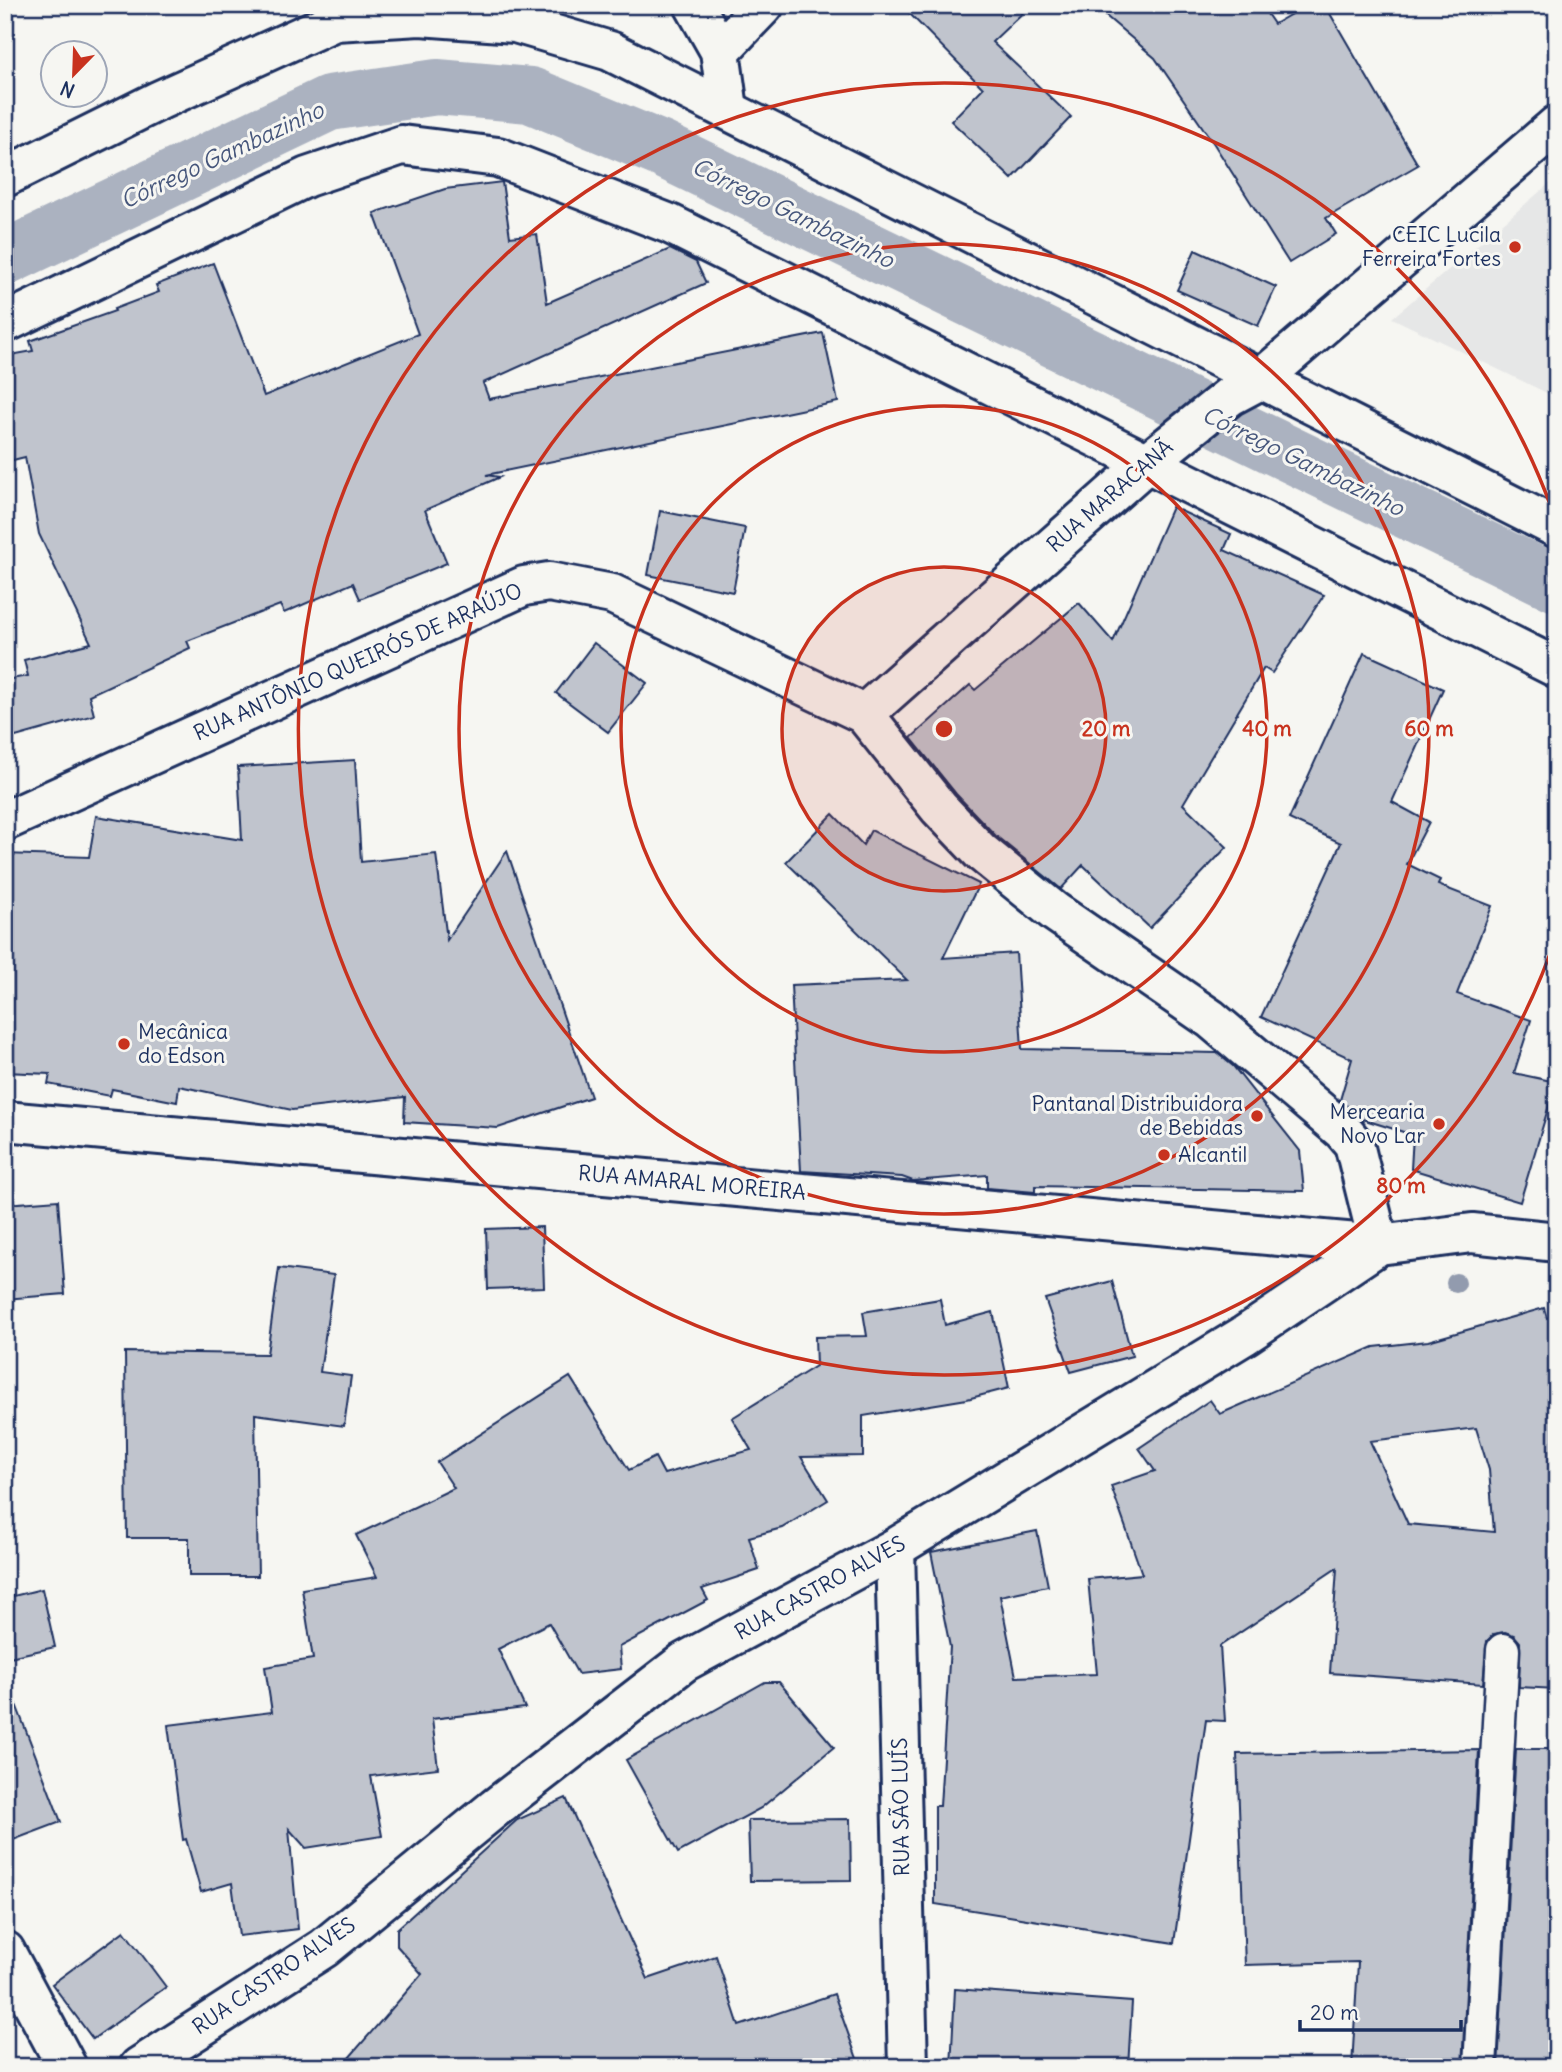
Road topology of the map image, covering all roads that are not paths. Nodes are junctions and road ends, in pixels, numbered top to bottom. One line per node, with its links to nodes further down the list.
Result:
1 (694, 5): 3 (street)
2 (764, 5): 3 (street)
3 (720, 51): 4 (street)
4 (728, 109): 6 (street); 8 (street)
5 (1557, 125): 8 (street, RUA MARACANÃ)
6 (5, 177)
7 (5, 323): 9 (street)
8 (1245, 388): 9 (street, RUA MARACANÃ); 10 (street)
9 (1148, 462): 11 (street); 12 (street, RUA MARACANÃ)
10 (1557, 528)
11 (1557, 668)
12 (864, 715): 13 (street, RUA ANTÔNIO QUEIRÓS DE ARAÚJO); 16 (street, RUA ANTÔNIO QUEIRÓS DE ARAÚJO)
13 (5, 821)
14 (5, 1121): 16 (street, RUA AMARAL MOREIRA)
15 (1557, 1242): 16 (street, RUA CASTRO ALVES)
16 (1379, 1245): 17 (street, RUA CASTRO ALVES)
17 (895, 1548): 21 (street, RUA CASTRO ALVES); 22 (street, RUA SÃO LUÍS)
18 (1503, 1650): 23 (lane)
19 (5, 1951): 20 (street)
20 (67, 2067)
21 (139, 2067)
22 (908, 2067)
23 (1480, 2067)

